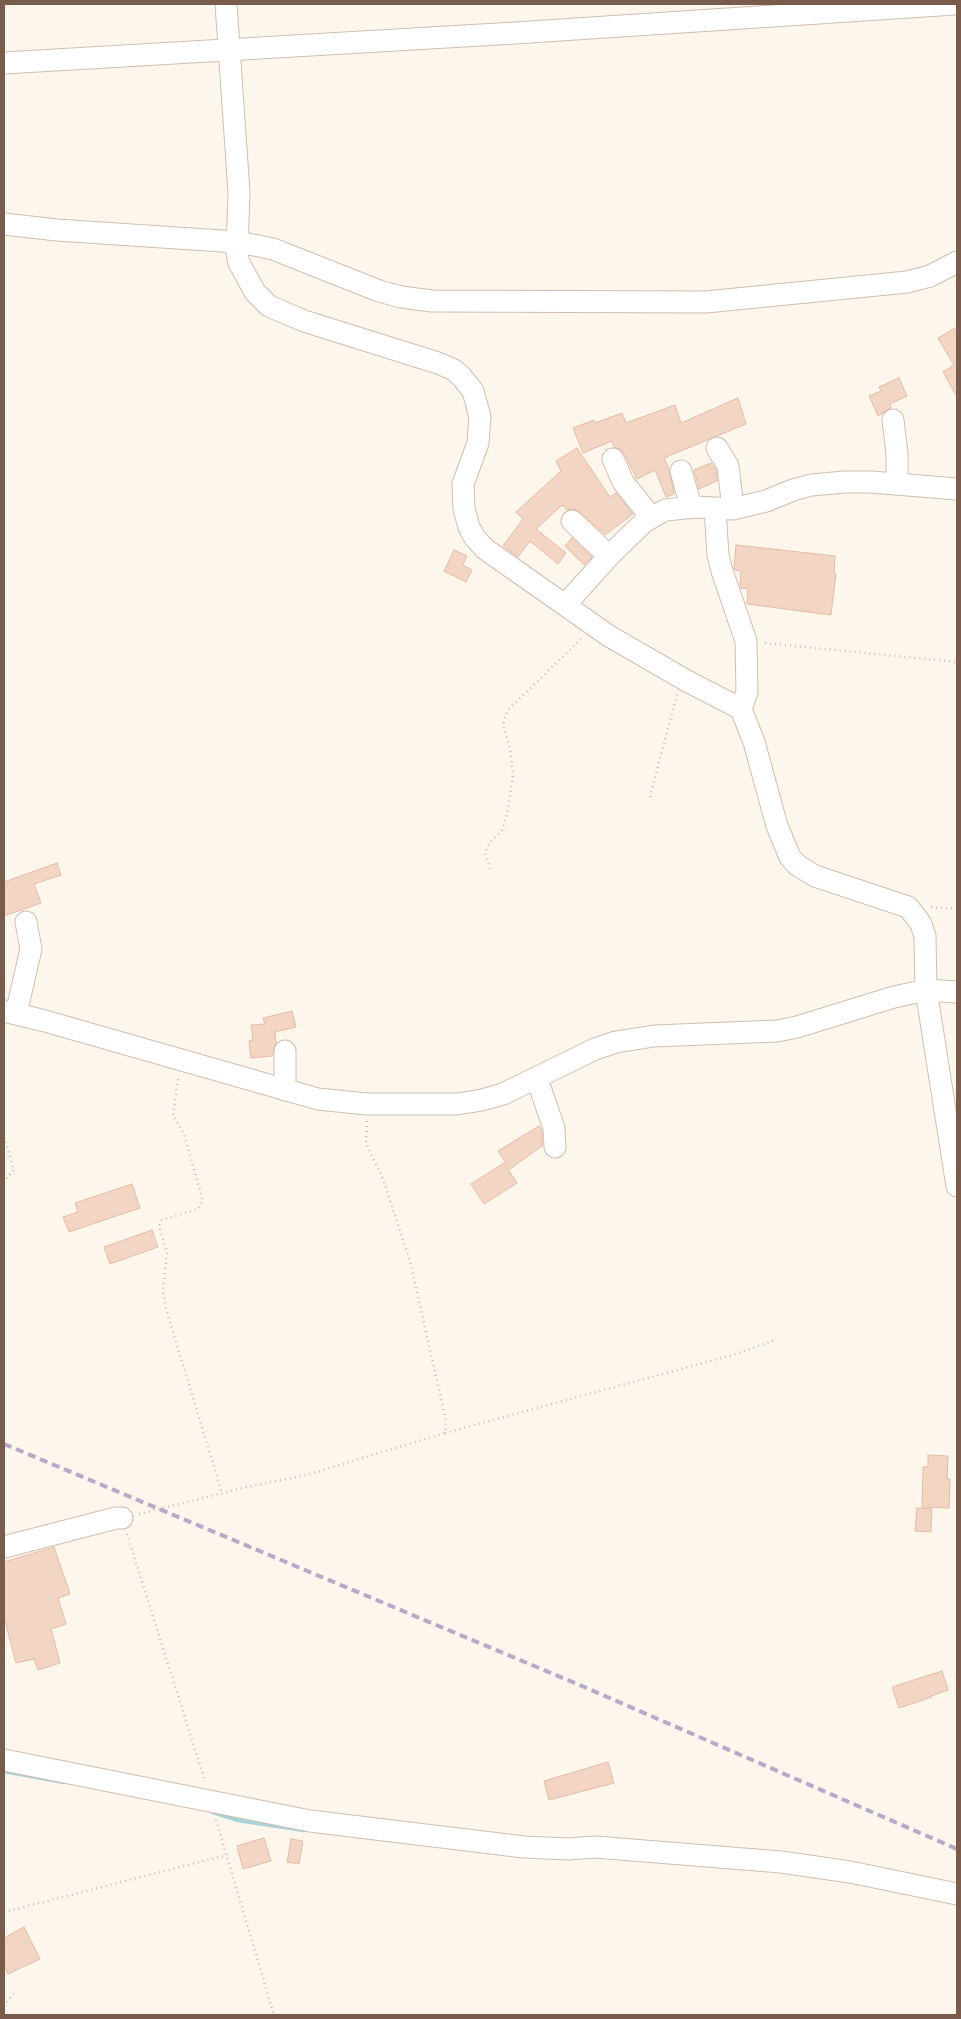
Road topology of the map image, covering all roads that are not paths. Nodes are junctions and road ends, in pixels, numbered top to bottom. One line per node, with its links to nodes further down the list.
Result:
1 (226, 4): 3 (street)
2 (955, 4): 3 (street)
3 (228, 50): 4 (street); 6 (street)
4 (4, 63)
5 (4, 224): 6 (street)
6 (237, 242): 7 (street); 19 (street)
7 (957, 262)
8 (893, 420): 12 (street)
9 (717, 448): 15 (street)
10 (613, 459): 16 (street)
11 (681, 471): 14 (street)
12 (897, 484): 13 (street); 15 (street)
13 (957, 489)
14 (691, 507): 15 (street); 16 (street)
15 (724, 509): 20 (street)
16 (651, 517): 18 (street)
17 (572, 521): 18 (street)
18 (608, 556): 19 (street)
19 (566, 604): 20 (street)
20 (741, 709): 22 (street)
21 (26, 922): 24 (street)
22 (926, 990): 23 (street); 26 (street); 29 (street)
23 (957, 992)
24 (10, 1012): 27 (street)
25 (285, 1051): 27 (street)
26 (536, 1079): 27 (street); 28 (street)
27 (285, 1090)
28 (555, 1147)
29 (957, 1186)
30 (122, 1518): 31 (street)
31 (4, 1546)
32 (4, 1760): 33 (street)
33 (957, 1894)

